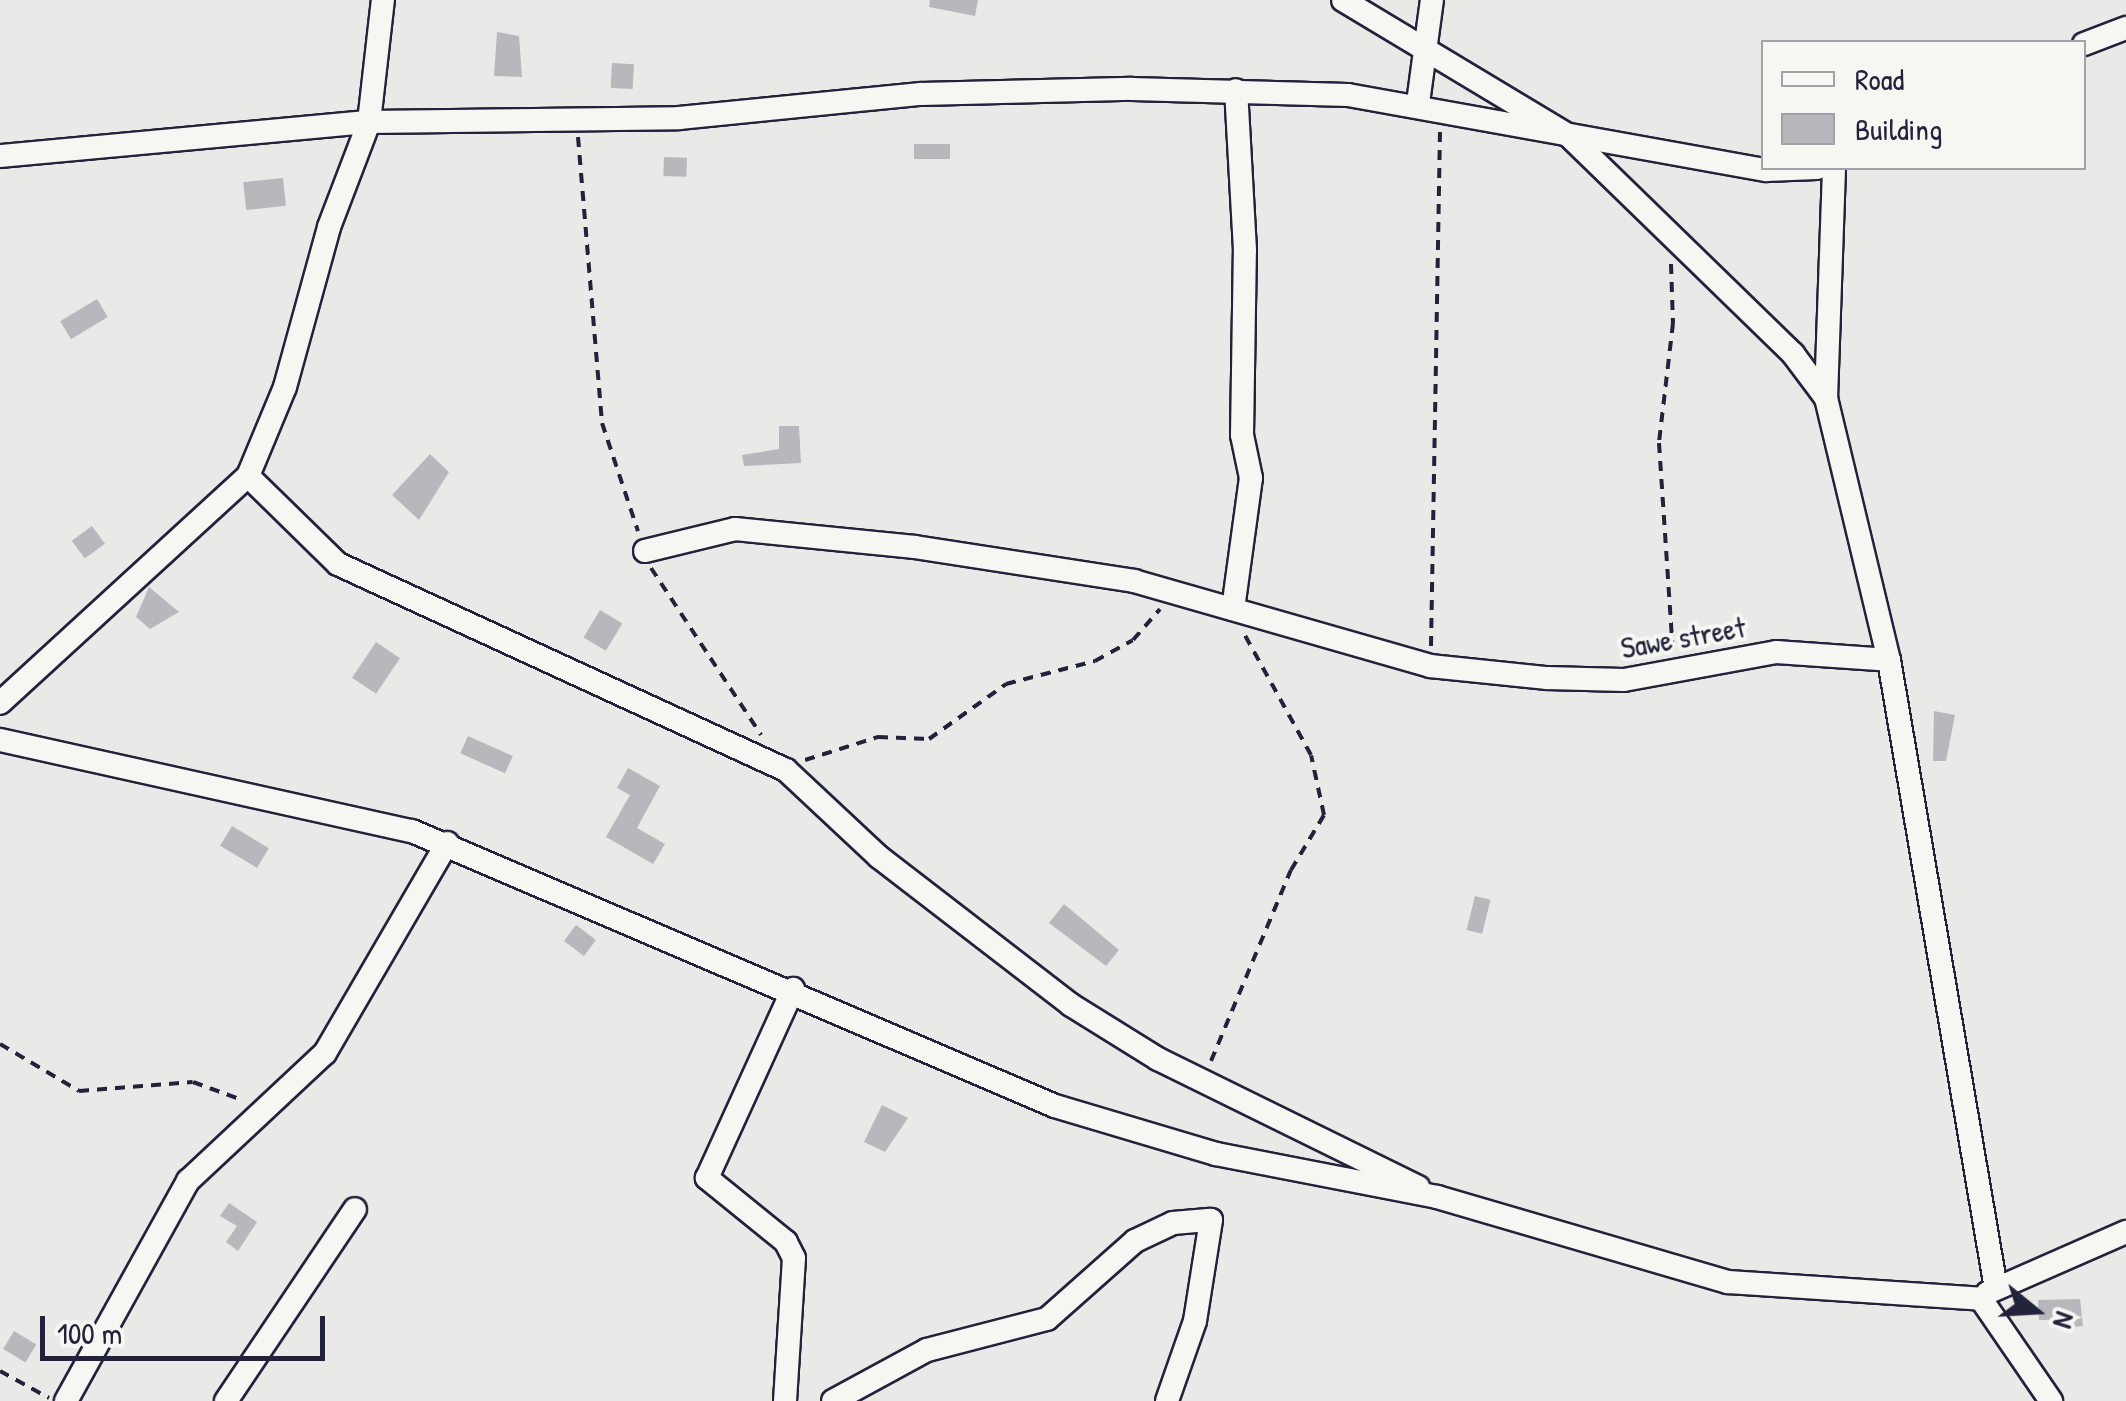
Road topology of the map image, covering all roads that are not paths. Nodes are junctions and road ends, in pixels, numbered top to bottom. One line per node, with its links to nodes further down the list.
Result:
1 (382, 0): 9 (street)
2 (1343, 0): 6 (street)
3 (1432, 0): 6 (street)
4 (2126, 28): 5 (street)
5 (2086, 43)
6 (1426, 50): 8 (street); 10 (street)
7 (1236, 90): 8 (street); 9 (street); 17 (street)
8 (1429, 105): 10 (street)
9 (369, 122): 11 (street); 15 (street)
10 (1570, 136): 12 (street); 14 (street)
11 (0, 156)
12 (1761, 169)
13 (1834, 170): 14 (street)
14 (1826, 398): 18 (street)
15 (248, 476): 19 (street); 23 (street)
16 (645, 551): 17 (street, Sawe street)
17 (1233, 609): 18 (street, Sawe street)
18 (1890, 660): 26 (street)
19 (0, 703)
20 (0, 740): 21 (street)
21 (446, 843): 22 (street); 28 (street)
22 (794, 990): 23 (street); 30 (street)
23 (1436, 1198): 26 (street)
24 (355, 1209): 29 (street)
25 (2126, 1232): 26 (street)
26 (1988, 1291): 33 (street)
27 (872, 1393): 31 (street); 32 (street)
28 (66, 1401)
29 (226, 1401)
30 (785, 1401)
31 (833, 1401)
32 (1167, 1401)
33 (2051, 1401)

